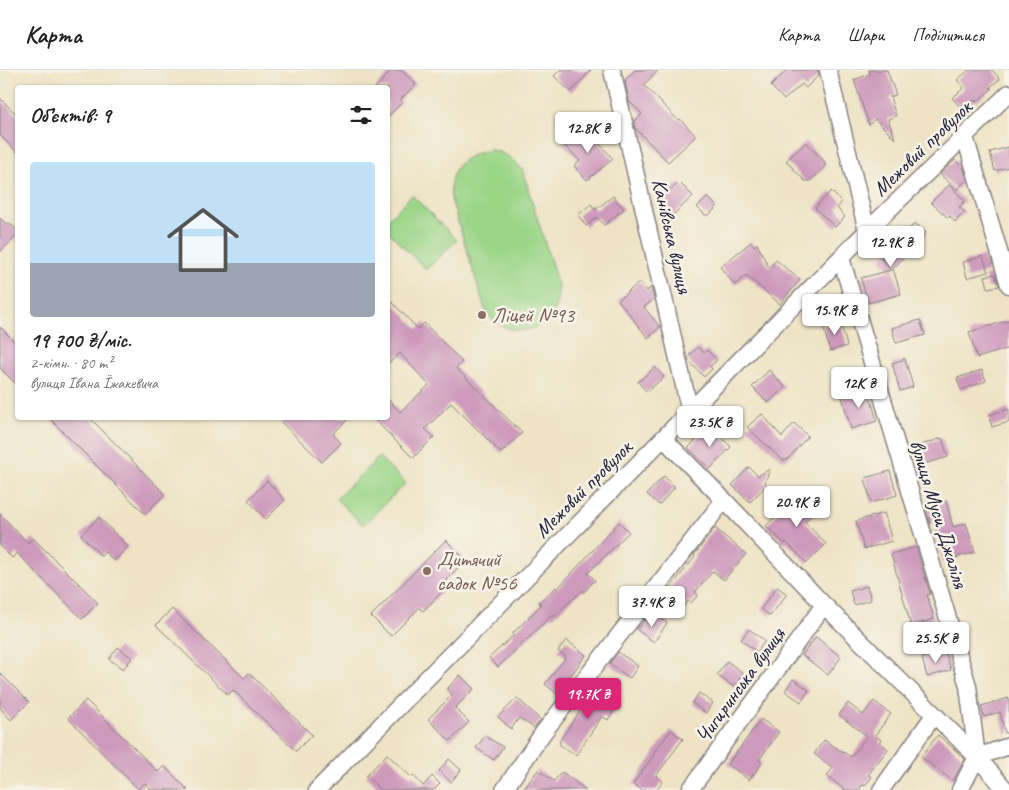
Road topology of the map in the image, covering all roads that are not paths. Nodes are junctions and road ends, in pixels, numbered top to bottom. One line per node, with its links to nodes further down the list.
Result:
1 (612, 70): 8 (street, Канівська вулиця)
2 (828, 70): 5 (street)
3 (1009, 93): 4 (street, Межовий провулок)
4 (965, 138): 5 (street, Межовий провулок); 7 (street)
5 (867, 231): 6 (street, Межовий провулок)
6 (840, 258): 8 (street, Межовий провулок); 14 (street, вулиця Муси Джаліля)
7 (1009, 284)
8 (690, 412): 9 (street, Межовий провулок)
9 (664, 439): 10 (street); 15 (street, Межовий провулок)
10 (724, 500): 11 (street); 16 (street)
11 (824, 606): 12 (street); 17 (street, Чигиринська вулиця)
12 (934, 716): 14 (street); 18 (street)
13 (1009, 746): 14 (street)
14 (976, 756): 19 (street); 20 (street)
15 (317, 790)
16 (504, 790)
17 (690, 790)
18 (881, 790)
19 (960, 790)
20 (1006, 790)

